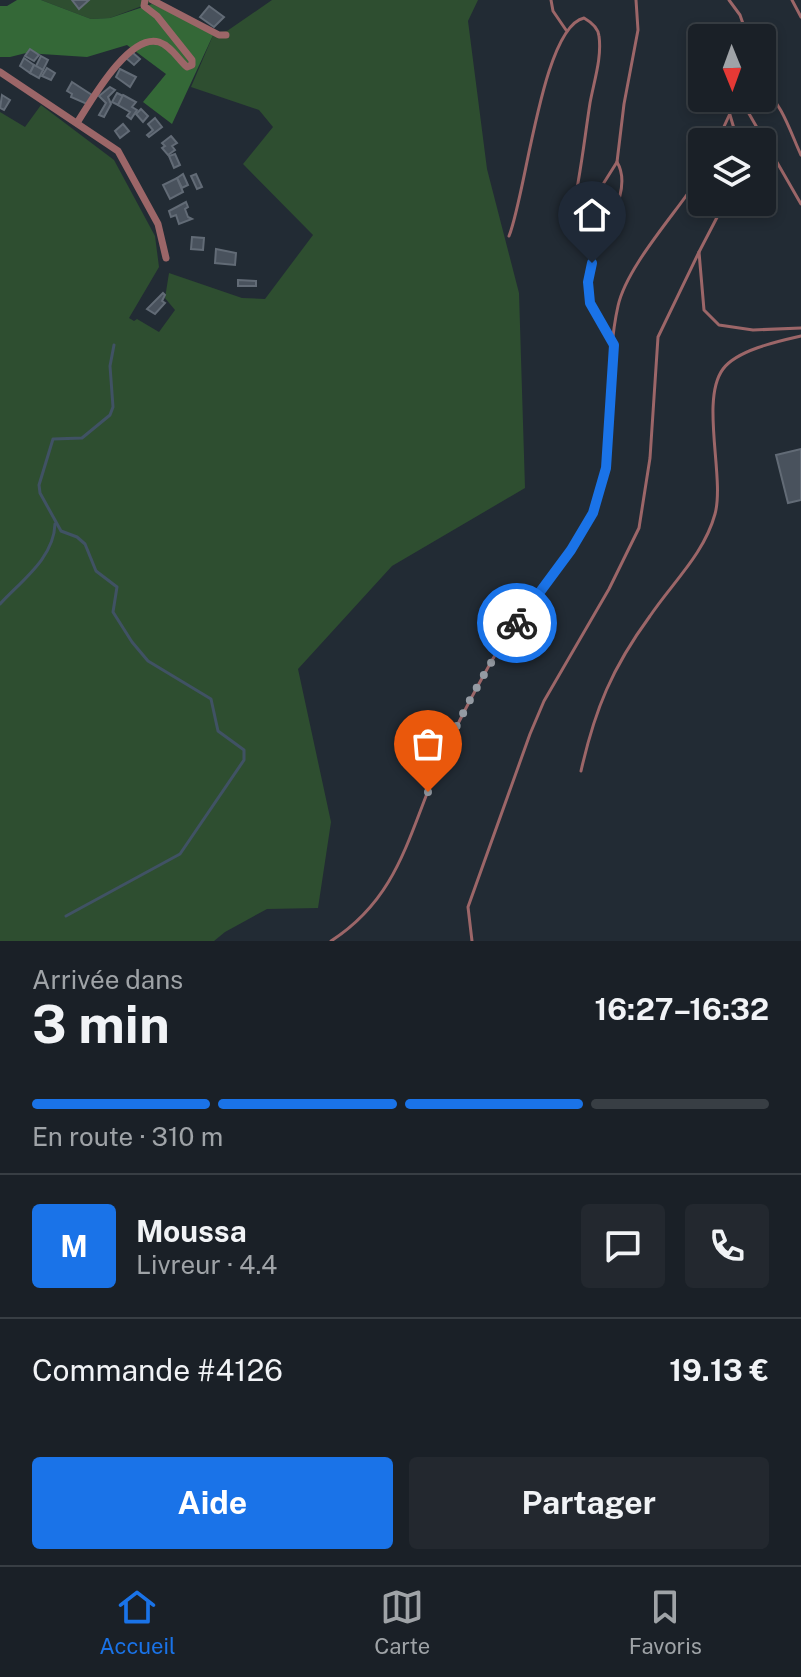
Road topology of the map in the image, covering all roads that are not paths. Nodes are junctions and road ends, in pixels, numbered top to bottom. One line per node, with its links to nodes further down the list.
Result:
1 (145, 0): 16 (street)
2 (152, 0): 10 (street)
3 (551, 0): 9 (lane)
4 (636, 0): 20 (lane)
5 (729, 0): 8 (lane)
6 (792, 0): 7 (lane)
7 (801, 17)
8 (743, 24)
9 (566, 30): 20 (lane); 24 (lane)
10 (226, 35)
11 (0, 72): 16 (street)
12 (776, 104): 19 (lane)
13 (732, 112): 15 (lane)
14 (747, 112): 22 (lane)
15 (730, 115): 17 (lane); 18 (lane)
16 (77, 123): 26 (street)
17 (724, 128)
18 (734, 128)
19 (801, 155)
20 (617, 162): 29 (lane)
21 (688, 193): 29 (lane)
22 (801, 204)
23 (718, 216): 25 (lane)
24 (509, 236)
25 (699, 252): 27 (lane); 32 (lane)
26 (166, 258)
27 (801, 328)
28 (801, 336): 30 (lane)
29 (614, 345): 31 (lane)
30 (581, 771)
31 (331, 941)
32 (472, 941)

